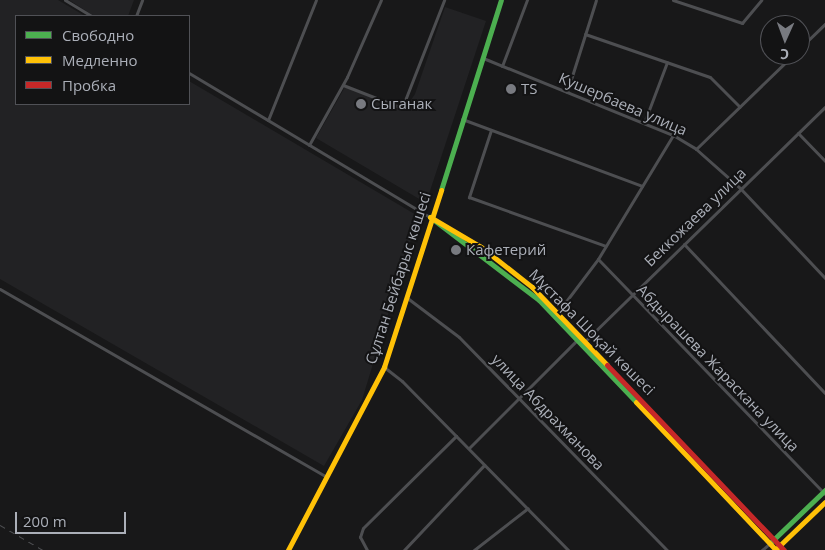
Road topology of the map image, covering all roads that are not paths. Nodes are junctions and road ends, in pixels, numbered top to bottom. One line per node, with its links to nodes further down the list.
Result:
1 (65, 0): 11 (street)
2 (142, 0): 12 (street)
3 (316, 0): 26 (street)
4 (381, 0): 21 (street)
5 (444, 0): 21 (street)
6 (501, 0): 16 (street, Сұлтан Бейбарыс көшесі)
7 (527, 0): 19 (street)
8 (596, 0): 14 (street)
9 (673, 0): 10 (street)
10 (761, 0)
11 (90, 15)
12 (136, 15)
13 (825, 24): 15 (street)
14 (585, 34): 17 (street); 22 (street)
15 (810, 38)
16 (483, 58): 19 (street, Кушербаева улица); 25 (street, Сұлтан Бейбарыс көшесі)
17 (667, 62): 23 (street); 27 (street)
18 (783, 65): 23 (street)
19 (502, 66): 22 (street, Кушербаева улица)
20 (190, 75): 26 (street)
21 (343, 85): 31 (street)
22 (568, 92): 27 (street, Кушербаева улица)
23 (740, 107): 32 (street)
24 (825, 107): 29 (street, Беккожаева улица)
25 (462, 119): 28 (street); 36 (street, Сұлтан Бейбарыс көшесі)
26 (268, 120): 31 (street)
27 (644, 123): 30 (street, Кушербаева улица)
28 (491, 130): 34 (street); 38 (street)
29 (798, 133): 33 (street); 35 (street, Беккожаева улица)
30 (673, 135): 32 (street, Кушербаева улица); 34 (street)
31 (309, 145): 36 (street)
32 (696, 149): 35 (street, Кушербаева улица)
33 (825, 162)
34 (642, 186): 38 (street)
35 (740, 188): 37 (street, Беккожаева улица); 40 (street, Кушербаева улица)
36 (430, 217): 42 (street, Сұлтан Бейбарыс көшесі); 44 (street, Мұстафа Шоқай көшесі); 45 (street, Мұстафа Шоқай көшесі)
37 (684, 244): 43 (street, Беккожаева улица); 48 (street)
38 (606, 246): 39 (street)
39 (598, 259): 43 (street, Абдырашева Жараскана улица); 44 (street)
40 (825, 278)
41 (0, 289): 53 (street)
42 (406, 296): 47 (street, Сұлтан Бейбарыс көшесі); 49 (street, улица Абдрахманова)
43 (631, 296): 46 (street, Беккожаева улица); 54 (street, Абдырашева Жараскана улица)
44 (558, 312): 45 (street, Мұстафа Шоқай көшесі)
45 (578, 338): 46 (street, Мұстафа Шоқай көшесі); 49 (street)
46 (583, 343): 57 (street, Мұстафа Шоқай көшесі)
47 (384, 367): 50 (street); 53 (street, Сұлтан Бейбарыс көшесі)
48 (825, 393)
49 (518, 397): 51 (street); 64 (street, улица Абдрахманова)
50 (456, 436): 51 (street); 60 (street)
51 (469, 448): 52 (street)
52 (484, 465): 56 (street); 61 (street)
53 (328, 477): 59 (street, Сұлтан Бейбарыс көшесі)
54 (824, 492): 57 (street)
55 (825, 502): 58 (street)
56 (528, 508): 62 (street); 63 (street)
57 (772, 541): 58 (street, Мұстафа Шоқай көшесі); 65 (street)
58 (777, 548): 66 (street, Мұстафа Шоқай көшесі)
59 (288, 550)
60 (367, 550)
61 (404, 550)
62 (474, 550)
63 (568, 550)
64 (667, 550)
65 (762, 550)
66 (784, 550)

